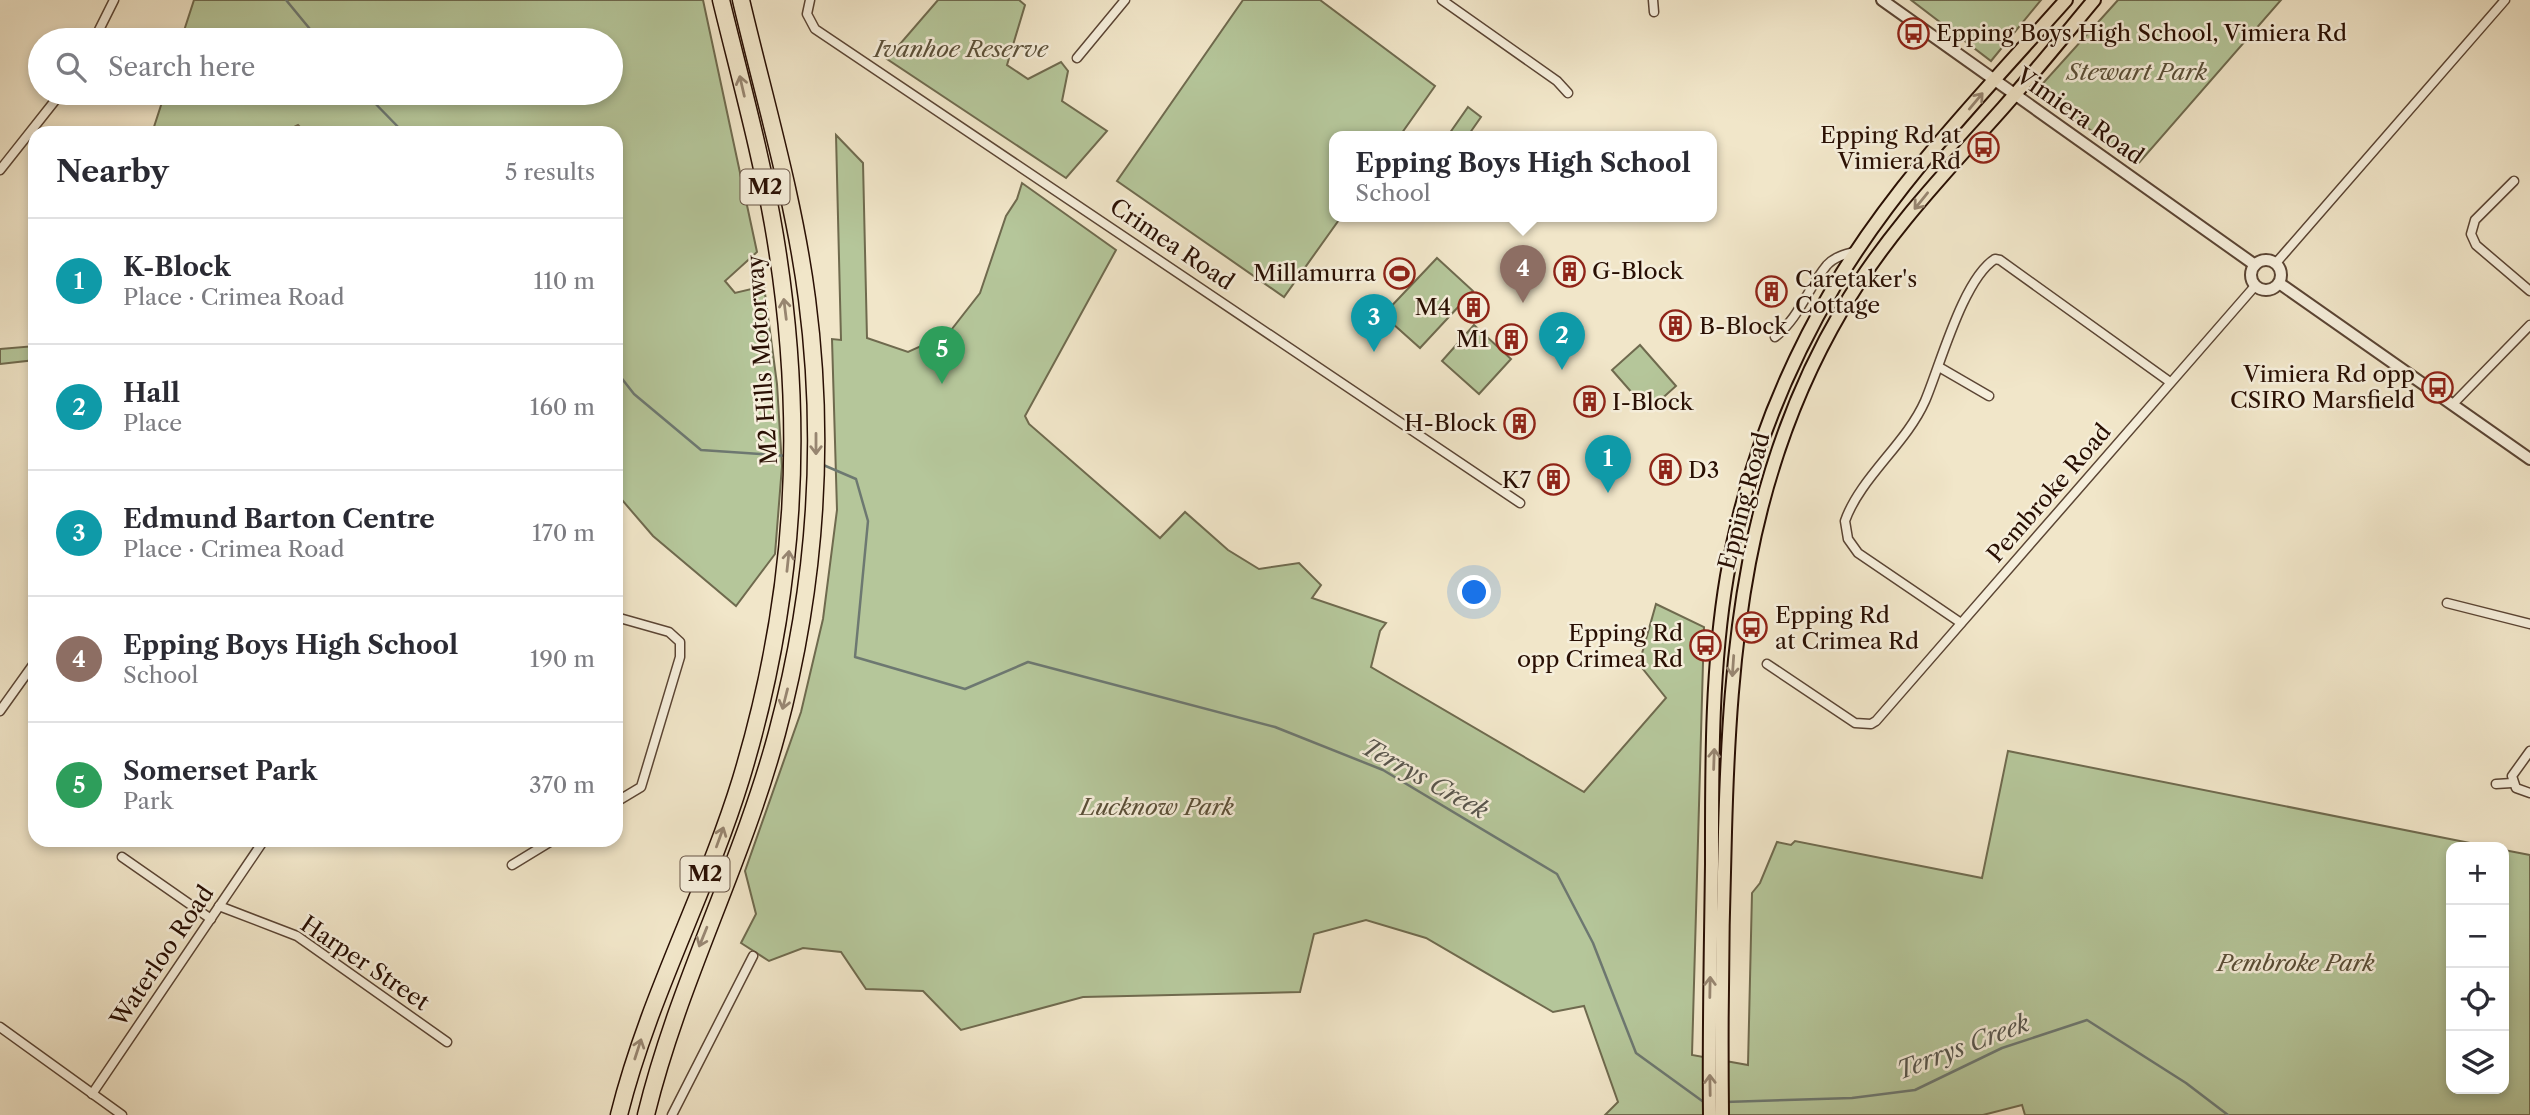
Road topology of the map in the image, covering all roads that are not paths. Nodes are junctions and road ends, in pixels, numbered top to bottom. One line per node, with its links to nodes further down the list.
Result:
1 (114, 0): 13 (street)
2 (721, 0): 61 (highway, M2 Hills Motorway / M2, one-way to 2)
3 (741, 0): 62 (highway, M2 Hills Motorway / M2, one-way to 62)
4 (810, 0): 36 (street, Crimea Road)
5 (1125, 0): 14 (street)
6 (1442, 0): 16 (street)
7 (1653, 0): 12 (street)
8 (1882, 0): 15 (street, Vimiera Road)
9 (2066, 0): 15 (main road, Epping Road)
10 (2094, 0): 17 (main road, Epping Road)
11 (2505, 0): 24 (street)
12 (1654, 12)
13 (99, 28)
14 (1077, 58)
15 (1994, 81): 17 (street, Vimiera Road); 23 (main road, Epping Road, one-way to 15)
16 (1568, 93)
17 (2015, 95): 25 (street, Vimiera Road); 58 (main road, Epping Road, one-way to 58)
18 (53, 105): 19 (street)
19 (39, 126)
20 (28, 140): 21 (street)
21 (0, 170)
22 (2514, 181): 28 (street)
23 (1857, 251): 30 (street); 58 (main road, Epping Road, one-way to 23)
24 (2276, 264): 25 (street); 26 (street)
25 (2255, 265): 27 (street)
26 (2279, 283): 27 (street); 34 (street)
27 (2255, 286): 32 (street, Pembroke Road)
28 (2530, 291)
29 (2530, 325): 34 (street)
30 (1775, 337)
31 (1939, 367): 32 (street); 33 (street); 39 (street)
32 (2171, 382): 39 (street, Pembroke Road)
33 (1989, 396)
34 (2453, 404): 35 (street)
35 (2530, 459)
36 (1520, 503)
37 (2447, 603): 40 (street)
38 (623, 619): 48 (street)
39 (1961, 623): 41 (street, Pembroke Road)
40 (2530, 624)
41 (1767, 664)
42 (28, 672): 43 (street)
43 (0, 711)
44 (2530, 751): 45 (street)
45 (2512, 783): 46 (street); 47 (street)
46 (2496, 784)
47 (2530, 793)
48 (623, 798)
49 (259, 847): 53 (street, Waterloo Road)
50 (541, 847): 52 (street)
51 (122, 857): 54 (street)
52 (512, 865)
53 (219, 906): 54 (street, Waterloo Road); 57 (street, Harper Street)
54 (211, 919): 59 (street, Waterloo Road)
55 (754, 956): 63 (street)
56 (0, 1027): 59 (street)
57 (447, 1042)
58 (1715, 1055): 64 (main road, Epping Road, one-way to 58); 65 (main road, Epping Road)
59 (92, 1094): 60 (street)
60 (122, 1115)
61 (619, 1115)
62 (646, 1115)
63 (672, 1115)
64 (1710, 1115)
65 (1721, 1115)

